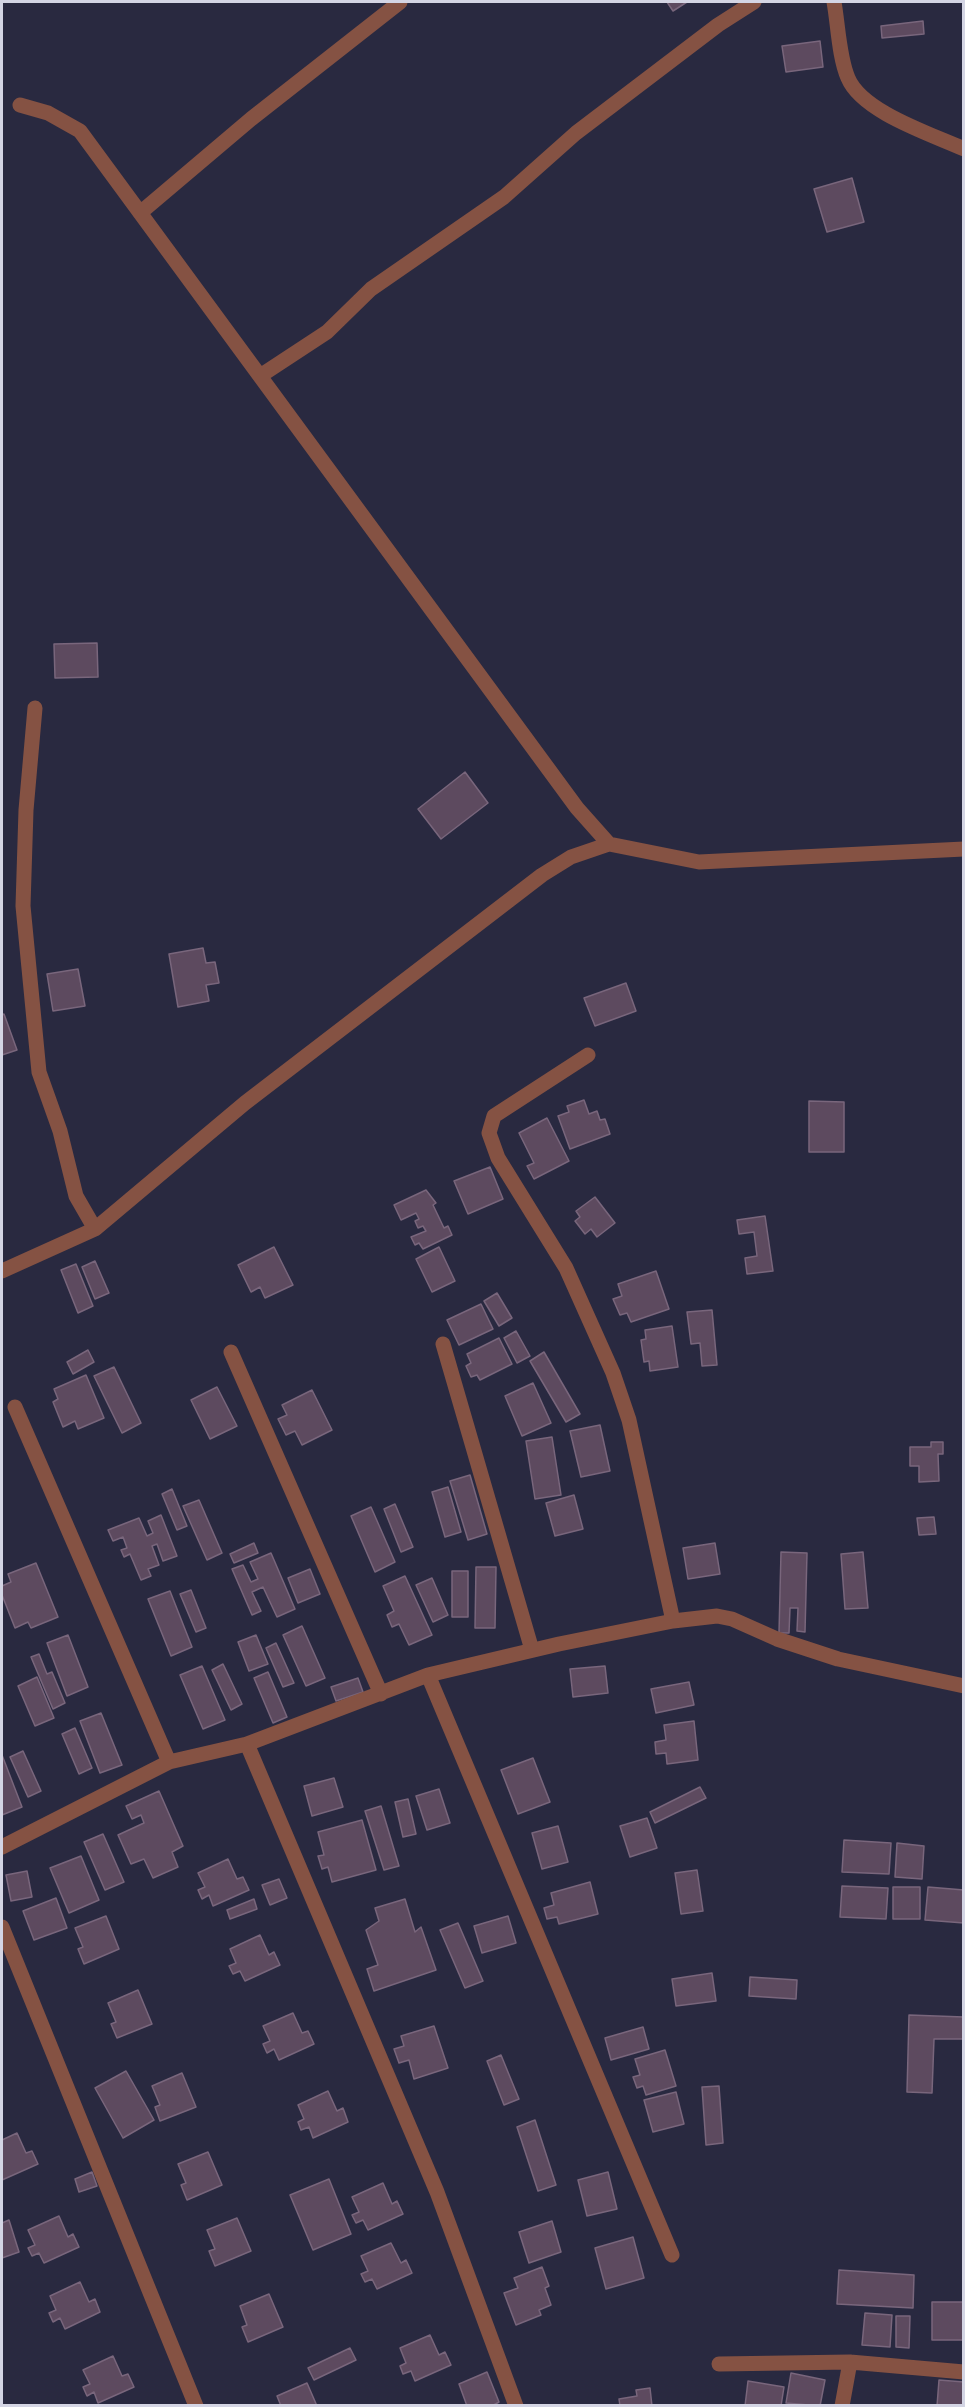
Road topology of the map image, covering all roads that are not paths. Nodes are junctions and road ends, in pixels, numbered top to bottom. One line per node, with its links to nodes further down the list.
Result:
1 (400, 2): 6 (street)
2 (754, 2): 7 (street)
3 (834, 2): 5 (street)
4 (20, 105): 6 (street)
5 (963, 149)
6 (140, 213): 7 (street)
7 (260, 376): 9 (street)
8 (35, 708): 12 (street)
9 (609, 844): 10 (street); 12 (street)
10 (963, 849)
11 (588, 1055): 17 (street)
12 (95, 1228): 13 (street)
13 (2, 1271)
14 (443, 1344): 18 (street)
15 (231, 1352): 21 (street)
16 (15, 1407): 23 (street)
17 (673, 1620): 18 (street); 20 (street)
18 (532, 1650): 19 (street)
19 (428, 1675): 21 (street); 26 (street)
20 (963, 1686)
21 (381, 1694): 22 (street)
22 (247, 1744): 23 (street); 31 (street)
23 (169, 1762): 24 (street)
24 (2, 1847)
25 (2, 1927): 30 (street)
26 (672, 2255)
27 (850, 2362): 28 (street); 29 (street); 32 (street)
28 (718, 2364)
29 (963, 2372)
30 (196, 2406)
31 (516, 2406)
32 (842, 2406)

